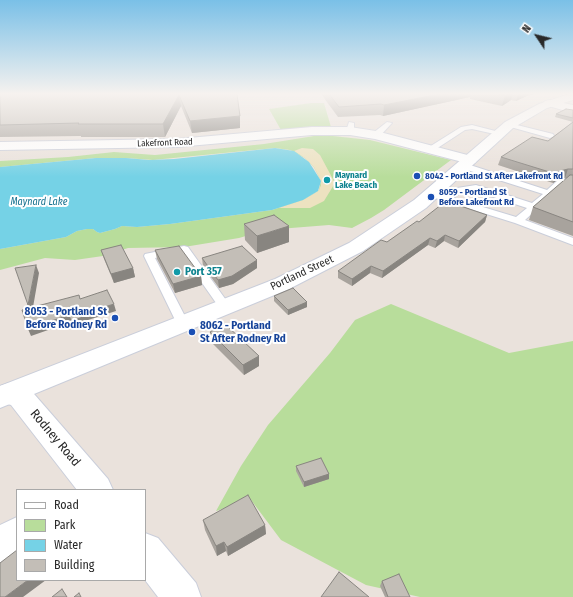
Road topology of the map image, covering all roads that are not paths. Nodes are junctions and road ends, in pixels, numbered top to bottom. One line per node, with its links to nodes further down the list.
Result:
1 (517, 122): 3 (street, Portland Street)
2 (389, 124): 4 (lane)
3 (504, 129): 5 (lane); 7 (lane); 8 (street, Portland Street)
4 (376, 135): 6 (street, Lakefront Road); 7 (street, Lakefront Road)
5 (550, 136)
6 (0, 146)
7 (430, 149): 8 (street, Lakefront Road)
8 (467, 163): 10 (lane); 11 (street, Portland Street)
9 (573, 183): 10 (lane)
10 (549, 193): 13 (lane)
11 (432, 194): 12 (lane); 16 (street, Portland Street)
12 (446, 198): 13 (lane); 14 (lane)
13 (534, 207): 14 (lane)
14 (518, 221): 15 (lane)
15 (573, 242)
16 (225, 307): 17 (street, Portland Street); 17 (lane)
17 (183, 324): 18 (street, Portland Street)
18 (4, 396): 19 (street, Rodney Road)
19 (86, 486)
20 (16, 535): 21 (street)
21 (0, 547)
22 (146, 552): 23 (street)
23 (182, 597)

